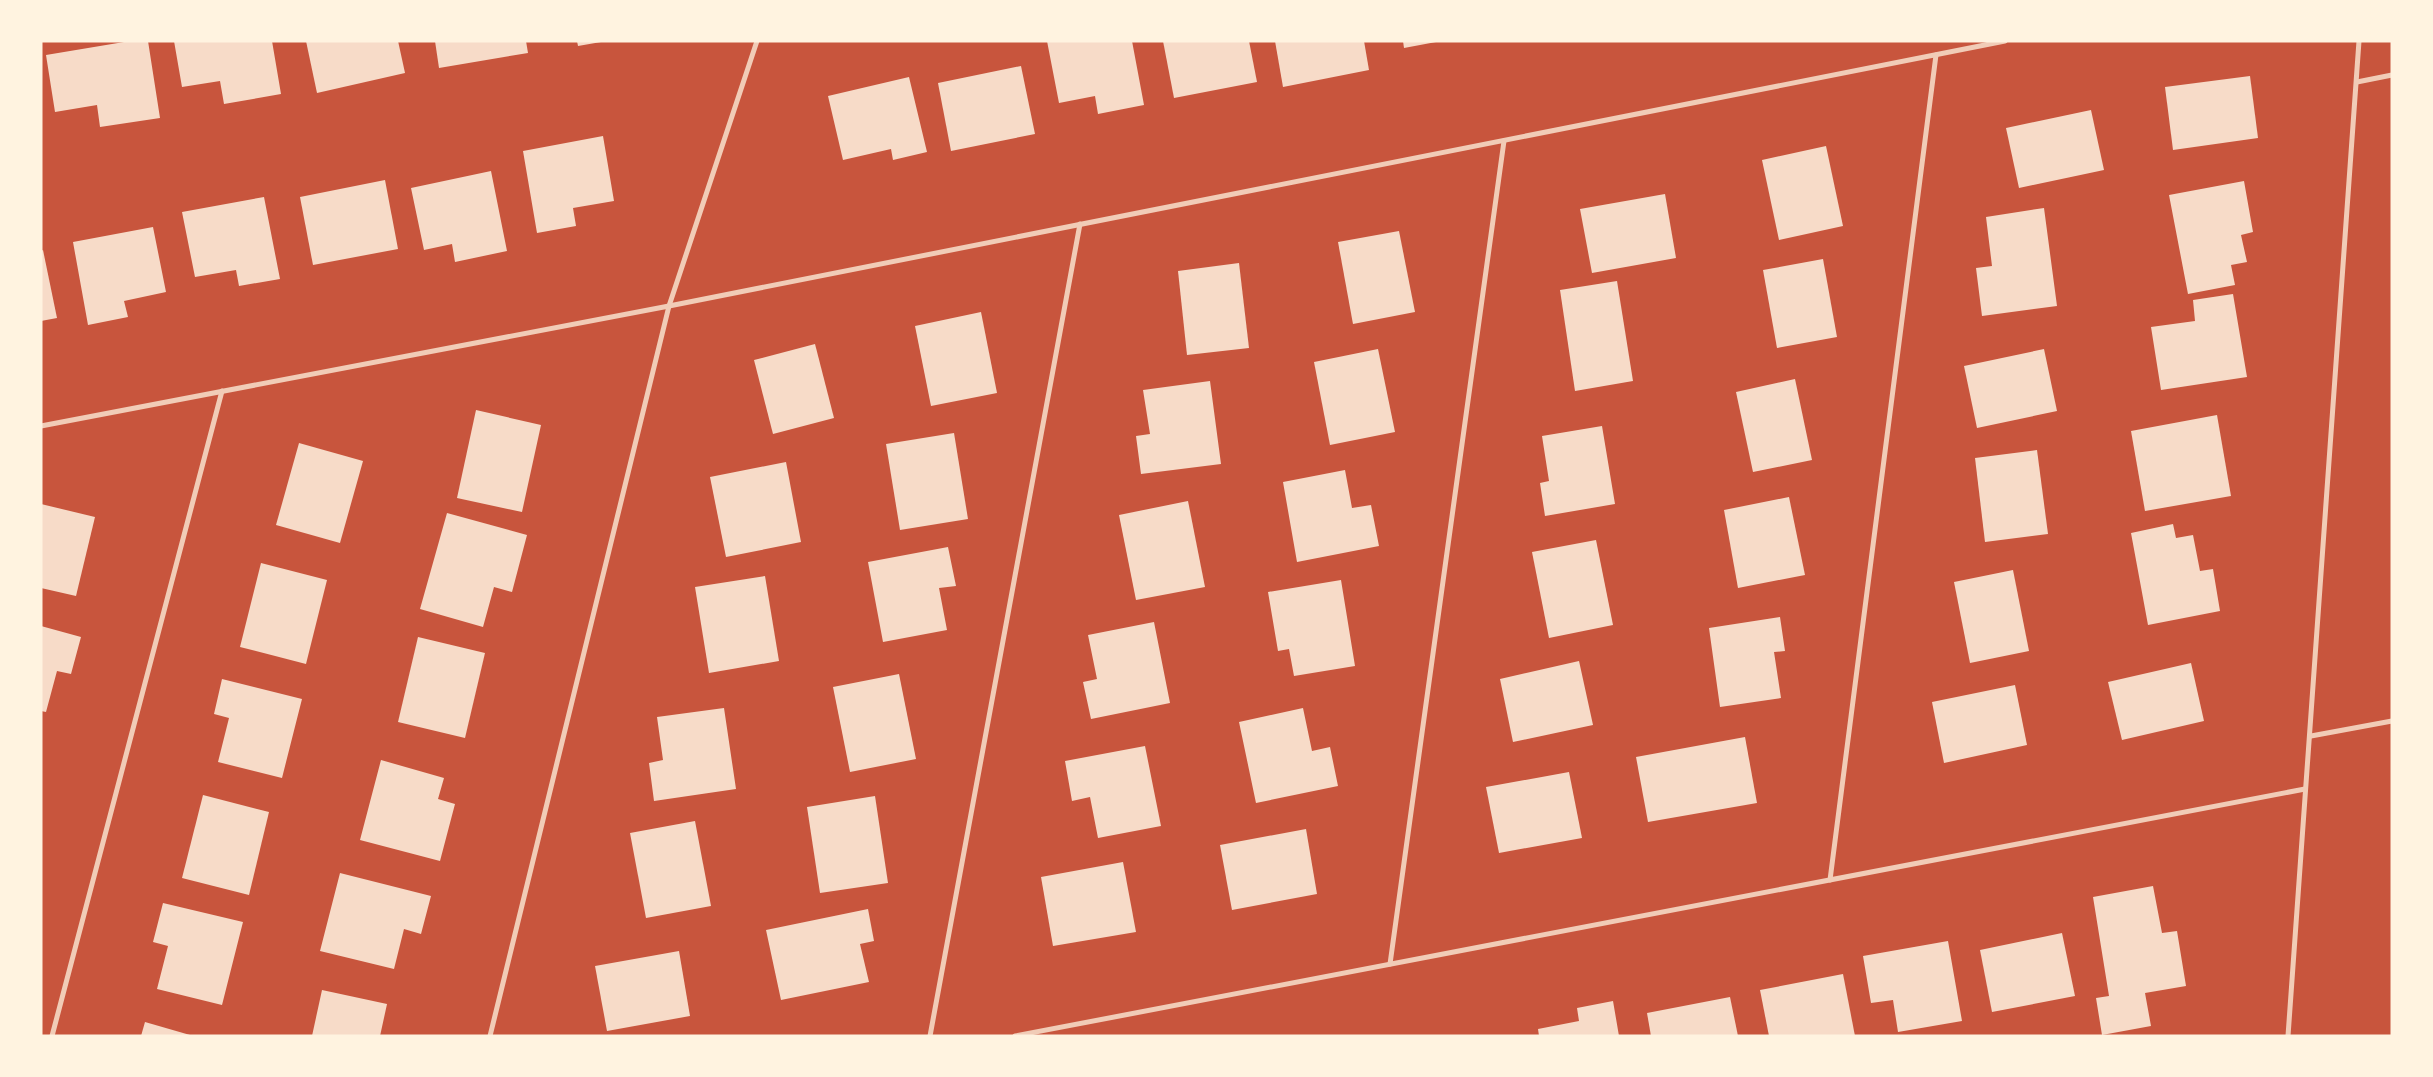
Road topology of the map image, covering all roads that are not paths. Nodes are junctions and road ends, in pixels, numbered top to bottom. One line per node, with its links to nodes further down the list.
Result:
1 (757, 41): 9 (street)
2 (2004, 41): 4 (street)
3 (2360, 41): 6 (street)
4 (1936, 55): 7 (street); 15 (street)
5 (2392, 75): 6 (street)
6 (2357, 82): 13 (street)
7 (1504, 141): 8 (street); 16 (street)
8 (1080, 224): 9 (street); 19 (street)
9 (669, 306): 10 (street); 18 (street)
10 (222, 391): 11 (street); 17 (street)
11 (41, 426)
12 (2392, 721): 13 (street)
13 (2311, 736): 14 (street)
14 (2304, 789): 15 (street); 21 (street)
15 (1830, 880): 16 (street)
16 (1390, 964): 20 (street)
17 (52, 1036)
18 (490, 1036)
19 (930, 1036)
20 (1015, 1036)
21 (2288, 1036)

